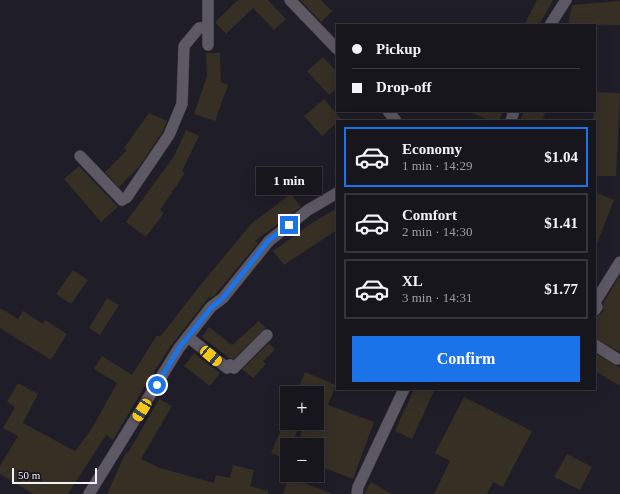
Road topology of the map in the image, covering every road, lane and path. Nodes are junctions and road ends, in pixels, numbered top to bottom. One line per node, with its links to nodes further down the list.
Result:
1 (208, 0): 5 (street)
2 (290, 0): 7 (street)
3 (566, 0): 4 (street)
4 (551, 24)
5 (208, 27): 6 (street); 10 (street)
6 (208, 44)
7 (336, 48)
8 (389, 112): 9 (street)
9 (395, 120)
10 (80, 156)
11 (336, 194): 15 (street)
12 (620, 262): 13 (street)
13 (596, 300)
14 (267, 335): 15 (street)
15 (188, 336): 19 (street)
16 (596, 346): 17 (street)
17 (617, 358)
18 (404, 390): 20 (street)
19 (89, 494)
20 (357, 494)

